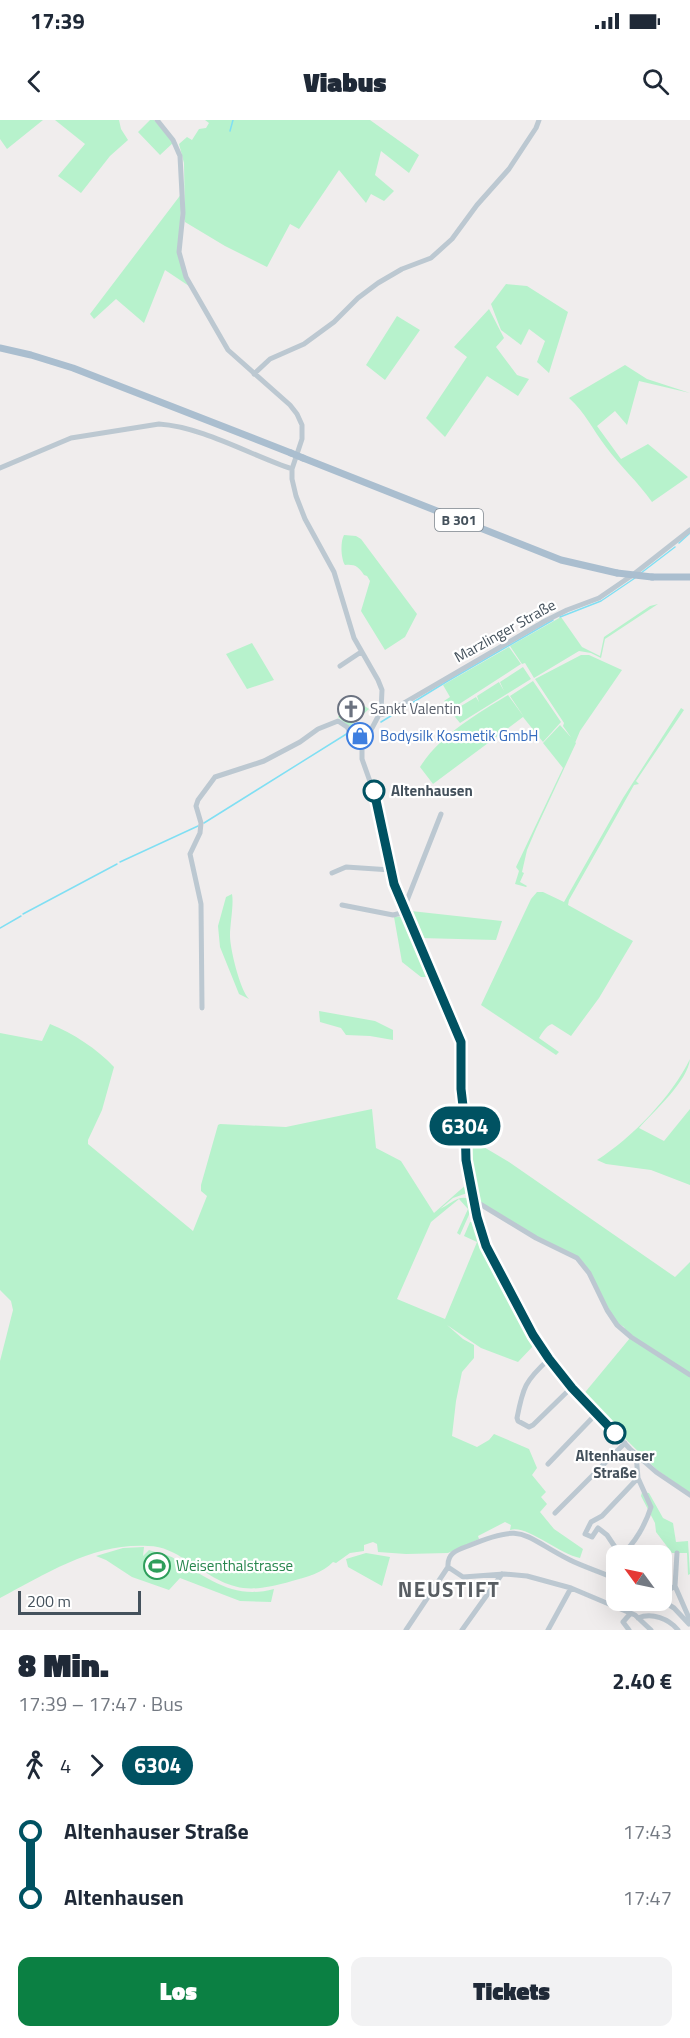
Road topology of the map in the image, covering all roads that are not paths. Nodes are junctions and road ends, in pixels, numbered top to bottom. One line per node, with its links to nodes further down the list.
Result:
1 (157, 120): 4 (street)
2 (539, 120): 4 (street)
3 (0, 348): 8 (main road, B 301, bridge)
4 (254, 375): 6 (street)
5 (0, 468): 6 (street)
6 (292, 469): 9 (street)
7 (690, 530): 11 (street, Marzlinger Straße)
8 (690, 577)
9 (361, 652): 10 (street); 11 (street)
10 (340, 666)
11 (379, 715): 12 (street)
12 (362, 747): 14 (street); 18 (street)
13 (441, 814): 17 (street)
14 (391, 870): 15 (street); 17 (street)
15 (332, 873)
16 (342, 905): 17 (street)
17 (405, 910): 19 (street)
18 (202, 1008)
19 (474, 1205): 20 (street); 21 (street)
20 (549, 1359): 22 (street); 22 (street)
21 (690, 1375)
22 (572, 1388): 23 (street)
23 (596, 1414): 24 (street); 26 (street)
24 (625, 1443): 25 (street); 29 (street)
25 (636, 1454): 27 (street); 28 (street)
26 (548, 1464)
27 (638, 1478): 30 (street); 31 (street)
28 (690, 1495)
29 (555, 1513)
30 (616, 1545)
31 (629, 1545)
32 (677, 1553): 36 (street)
33 (448, 1567): 34 (street); 35 (street); 43 (street)
34 (502, 1574): 37 (street); 44 (street)
35 (606, 1574)
36 (675, 1586): 38 (street); 42 (street)
37 (571, 1588): 40 (street); 45 (street)
38 (672, 1588)
39 (672, 1608): 42 (street)
40 (630, 1614): 41 (street); 46 (street)
41 (638, 1618): 47 (street); 48 (street)
42 (689, 1624)
43 (406, 1630)
44 (462, 1630)
45 (548, 1630)
46 (629, 1630)
47 (651, 1630)
48 (678, 1630)

